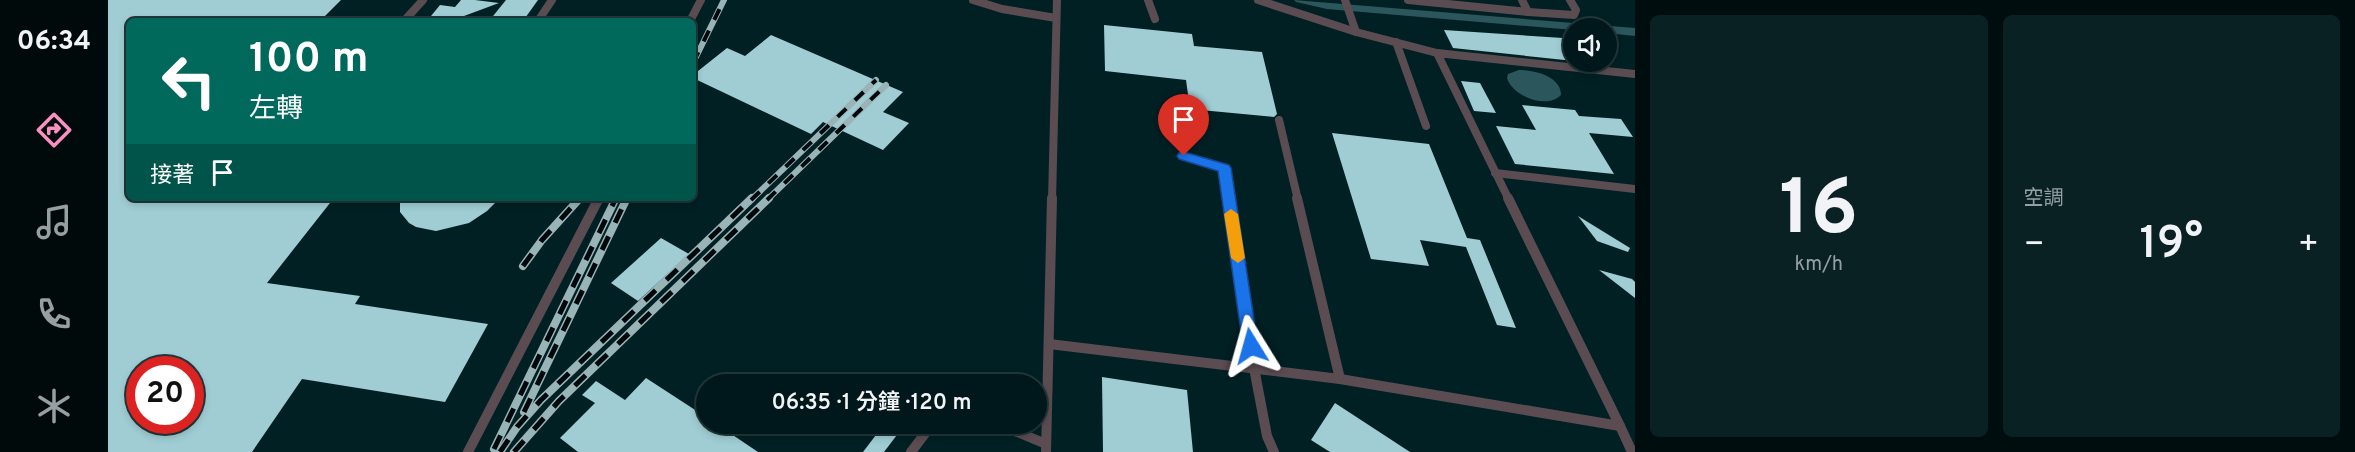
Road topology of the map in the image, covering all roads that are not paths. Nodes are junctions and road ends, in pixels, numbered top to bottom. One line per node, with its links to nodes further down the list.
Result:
1 (423, 0): 13 (lane)
2 (552, 0): 14 (lane)
3 (701, 0): 15 (lane)
4 (973, 0): 16 (lane)
5 (1057, 0): 16 (lane)
6 (1148, 0): 17 (lane)
7 (1258, 0): 18 (lane)
8 (1345, 0): 18 (lane)
9 (1408, 0): 12 (lane)
10 (1522, 0): 12 (lane)
11 (1570, 0): 12 (lane)
12 (1528, 12)
13 (407, 18)
14 (540, 18)
15 (692, 18)
16 (1056, 18): 28 (lane)
17 (1155, 19)
18 (1356, 32): 19 (lane)
19 (1396, 42): 20 (lane); 23 (lane)
20 (1437, 53): 21 (lane); 25 (lane)
21 (1635, 74)
22 (1279, 120): 30 (lane)
23 (1426, 126)
24 (1184, 156): 29 (lane)
25 (1495, 173): 26 (lane); 31 (lane)
26 (1635, 189)
27 (597, 201): 35 (lane)
28 (1049, 344): 29 (lane); 34 (lane)
29 (1254, 368): 30 (lane); 37 (lane)
30 (1340, 379): 31 (lane)
31 (1620, 426): 38 (lane)
32 (924, 434): 36 (lane)
33 (1018, 434): 34 (lane)
34 (1046, 448)
35 (468, 452)
36 (910, 452)
37 (1274, 452)
38 (1632, 452)

